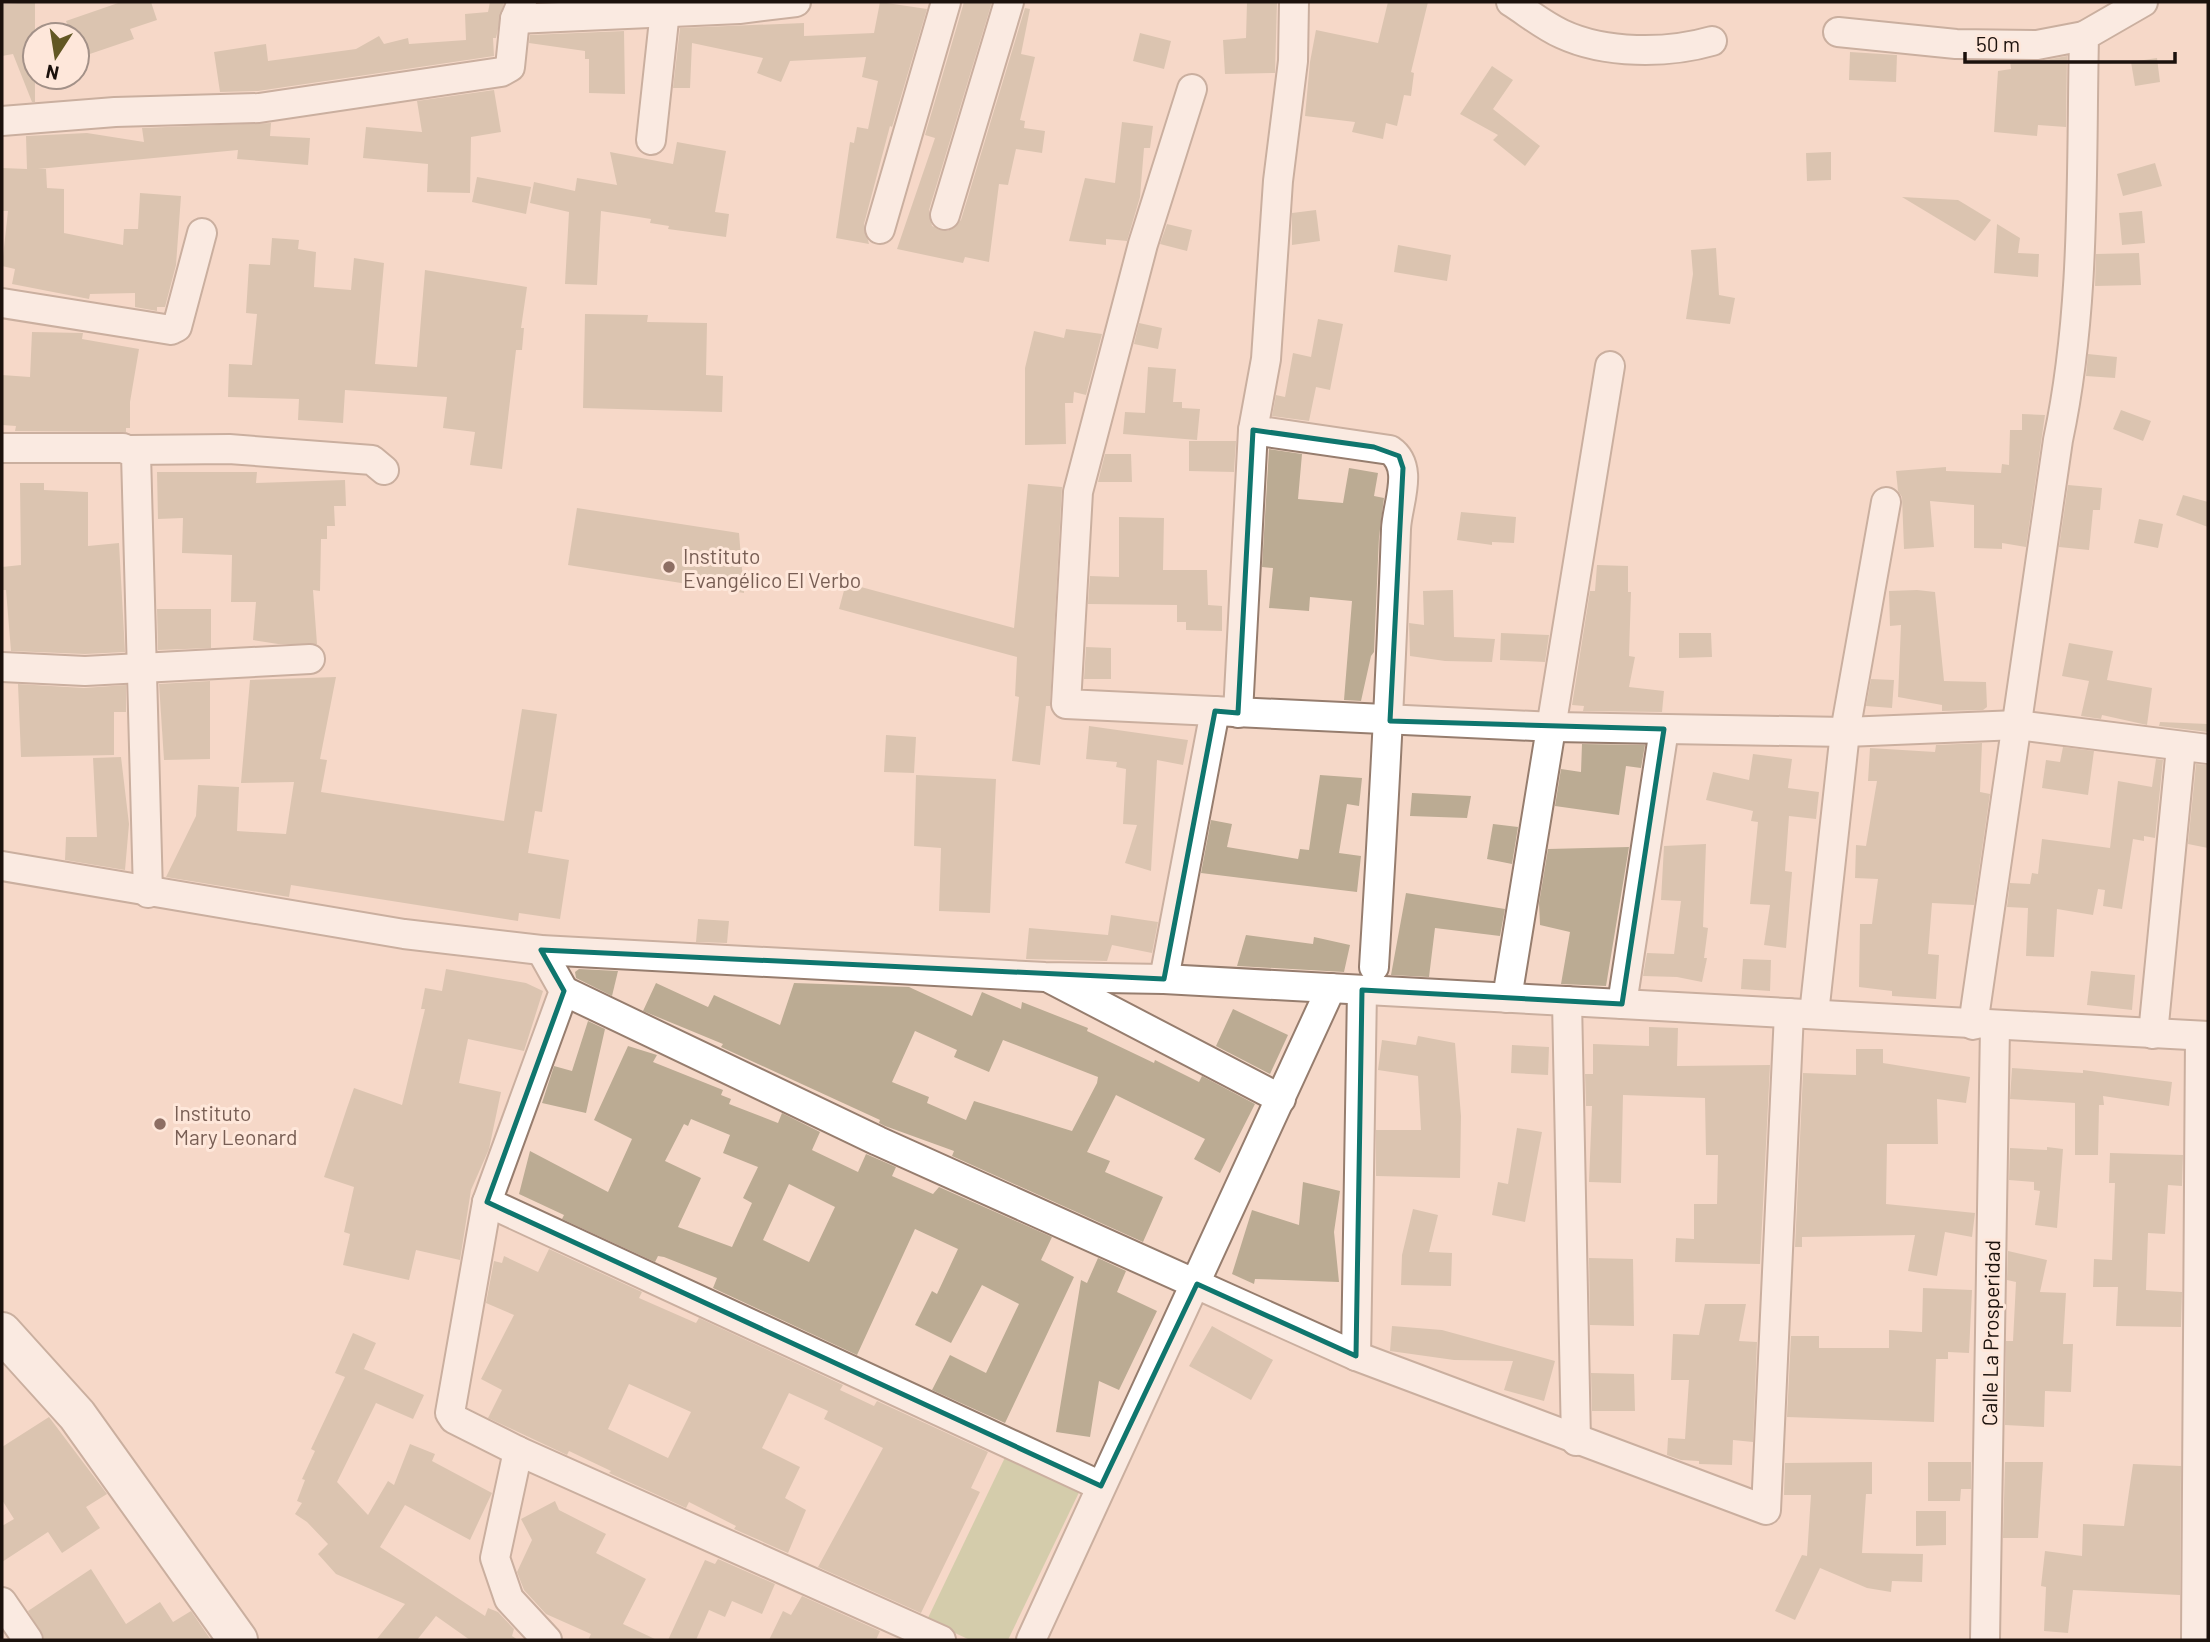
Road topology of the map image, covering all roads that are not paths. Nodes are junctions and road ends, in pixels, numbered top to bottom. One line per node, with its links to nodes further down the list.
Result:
1 (796, 2): 7 (street)
2 (946, 2): 16 (street)
3 (1009, 2): 15 (street)
4 (1294, 2): 20 (street)
5 (1511, 2): 11 (street)
6 (2143, 2): 10 (street)
7 (662, 6): 8 (street); 14 (street)
8 (518, 10): 13 (street)
9 (1839, 32): 10 (street)
10 (2084, 37): 30 (street, Calle La Prosperidad)
11 (1712, 41)
12 (1192, 89): 28 (street)
13 (2, 121)
14 (651, 140)
15 (945, 215)
16 (880, 229)
17 (202, 233): 18 (street)
18 (2, 303)
19 (1611, 366): 31 (street)
20 (1253, 430): 28 (street); 29 (street)
21 (2, 449): 22 (street)
22 (131, 450): 23 (street); 27 (street)
23 (384, 470)
24 (1886, 502): 33 (street)
25 (310, 659): 27 (street)
26 (2, 667): 27 (street)
27 (143, 668): 36 (street)
28 (1226, 712): 29 (street); 39 (street)
29 (1390, 721): 31 (street); 40 (street)
30 (2018, 725): 33 (street); 34 (street); 47 (street, Calle La Prosperidad)
31 (1554, 727): 32 (street); 43 (street)
32 (1664, 729): 33 (street); 45 (street)
33 (1845, 732): 46 (street)
34 (2194, 748): 48 (street)
35 (2, 866): 36 (street)
36 (148, 893): 37 (street)
37 (541, 950): 38 (street); 42 (street)
38 (1045, 977): 39 (street); 50 (street)
39 (1164, 979): 41 (street)
40 (1368, 979): 41 (street); 43 (street); 54 (street)
41 (1331, 988): 50 (street)
42 (564, 991): 51 (street); 52 (street)
43 (1507, 998): 44 (street)
44 (1567, 1001): 45 (street); 55 (street)
45 (1622, 1004): 46 (street)
46 (1801, 1014): 47 (street); 55 (street)
47 (1984, 1026): 48 (street); 64 (street, Calle La Prosperidad)
48 (2153, 1034): 49 (street)
49 (2204, 1036): 65 (street)
50 (1281, 1099): 52 (street)
51 (487, 1202): 56 (street); 57 (street)
52 (1197, 1284): 54 (street); 57 (street)
53 (2, 1332): 60 (street)
54 (1356, 1356): 55 (street)
55 (1576, 1441)
56 (519, 1451): 61 (street); 62 (street)
57 (1101, 1486): 63 (street)
58 (2, 1602): 59 (street)
59 (18, 1635)
60 (238, 1640)
61 (547, 1640)
62 (941, 1640)
63 (1031, 1640)
64 (1985, 1640)
65 (2196, 1640)

